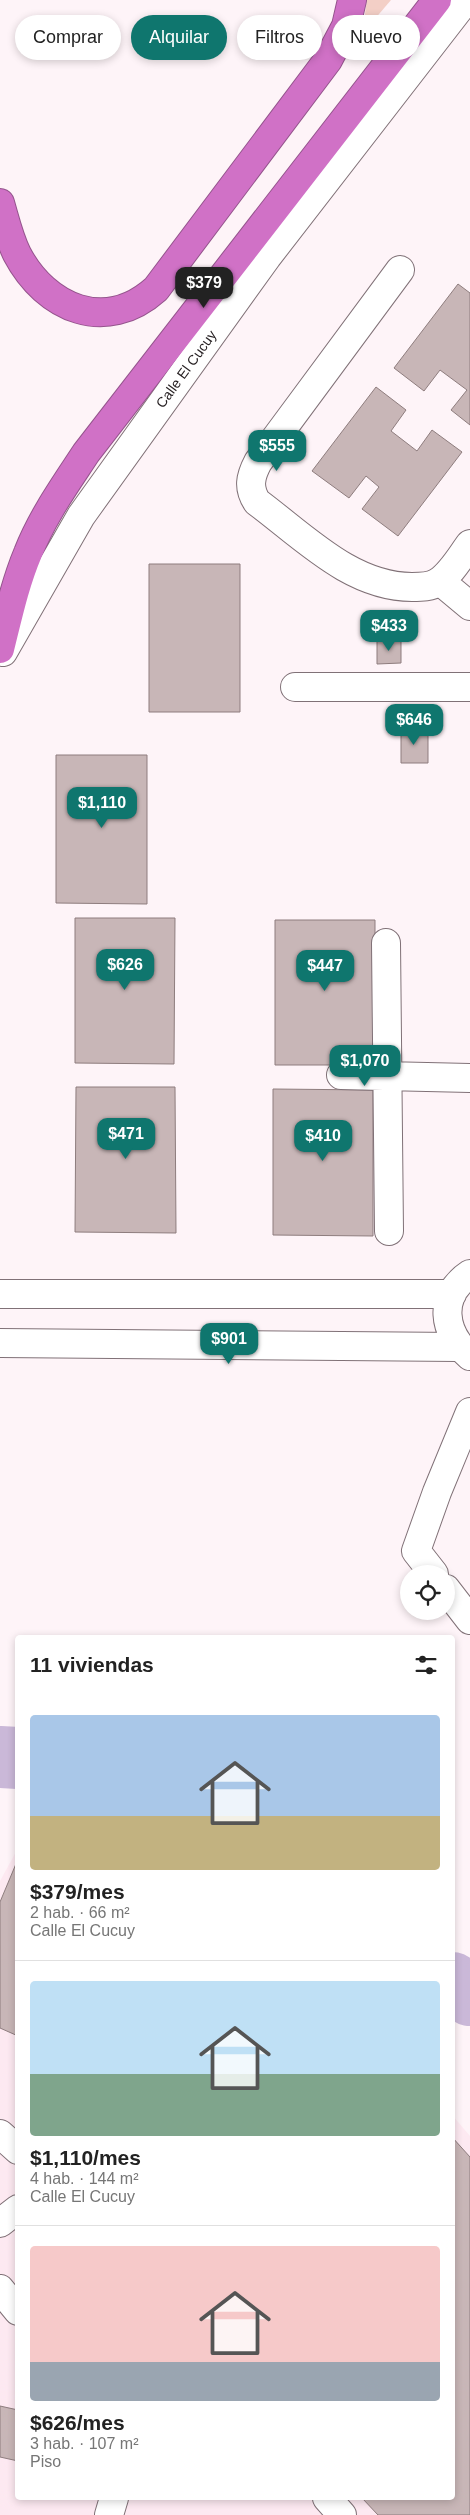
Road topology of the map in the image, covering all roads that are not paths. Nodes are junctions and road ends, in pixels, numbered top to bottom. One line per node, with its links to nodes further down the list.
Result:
1 (352, 0): 4 (highway)
2 (437, 0): 9 (highway)
3 (466, 0): 10 (street, Calle El Cucuy)
4 (0, 203)
5 (400, 270): 7 (street)
6 (470, 544): 7 (street)
7 (440, 581): 8 (street)
8 (470, 606)
9 (0, 649)
10 (0, 657)
11 (295, 687): 12 (street)
12 (470, 687)
13 (386, 943): 15 (street)
14 (341, 1075): 15 (street)
15 (386, 1076): 16 (street); 17 (street)
16 (470, 1078)
17 (389, 1231)
18 (470, 1274): 20 (street)
19 (0, 1294): 20 (street)
20 (452, 1294): 22 (street)
21 (0, 1343): 22 (street)
22 (464, 1352)
23 (470, 1412): 24 (street)
24 (427, 1565)
25 (455, 1601): 26 (street)
26 (470, 1620)
27 (0, 2134): 28 (street)
28 (15, 2147)
29 (15, 2211): 30 (street)
30 (0, 2223)
31 (0, 2290): 32 (street)
32 (15, 2308)
33 (113, 2500): 35 (street)
34 (329, 2500): 36 (street)
35 (109, 2515)
36 (342, 2515)

